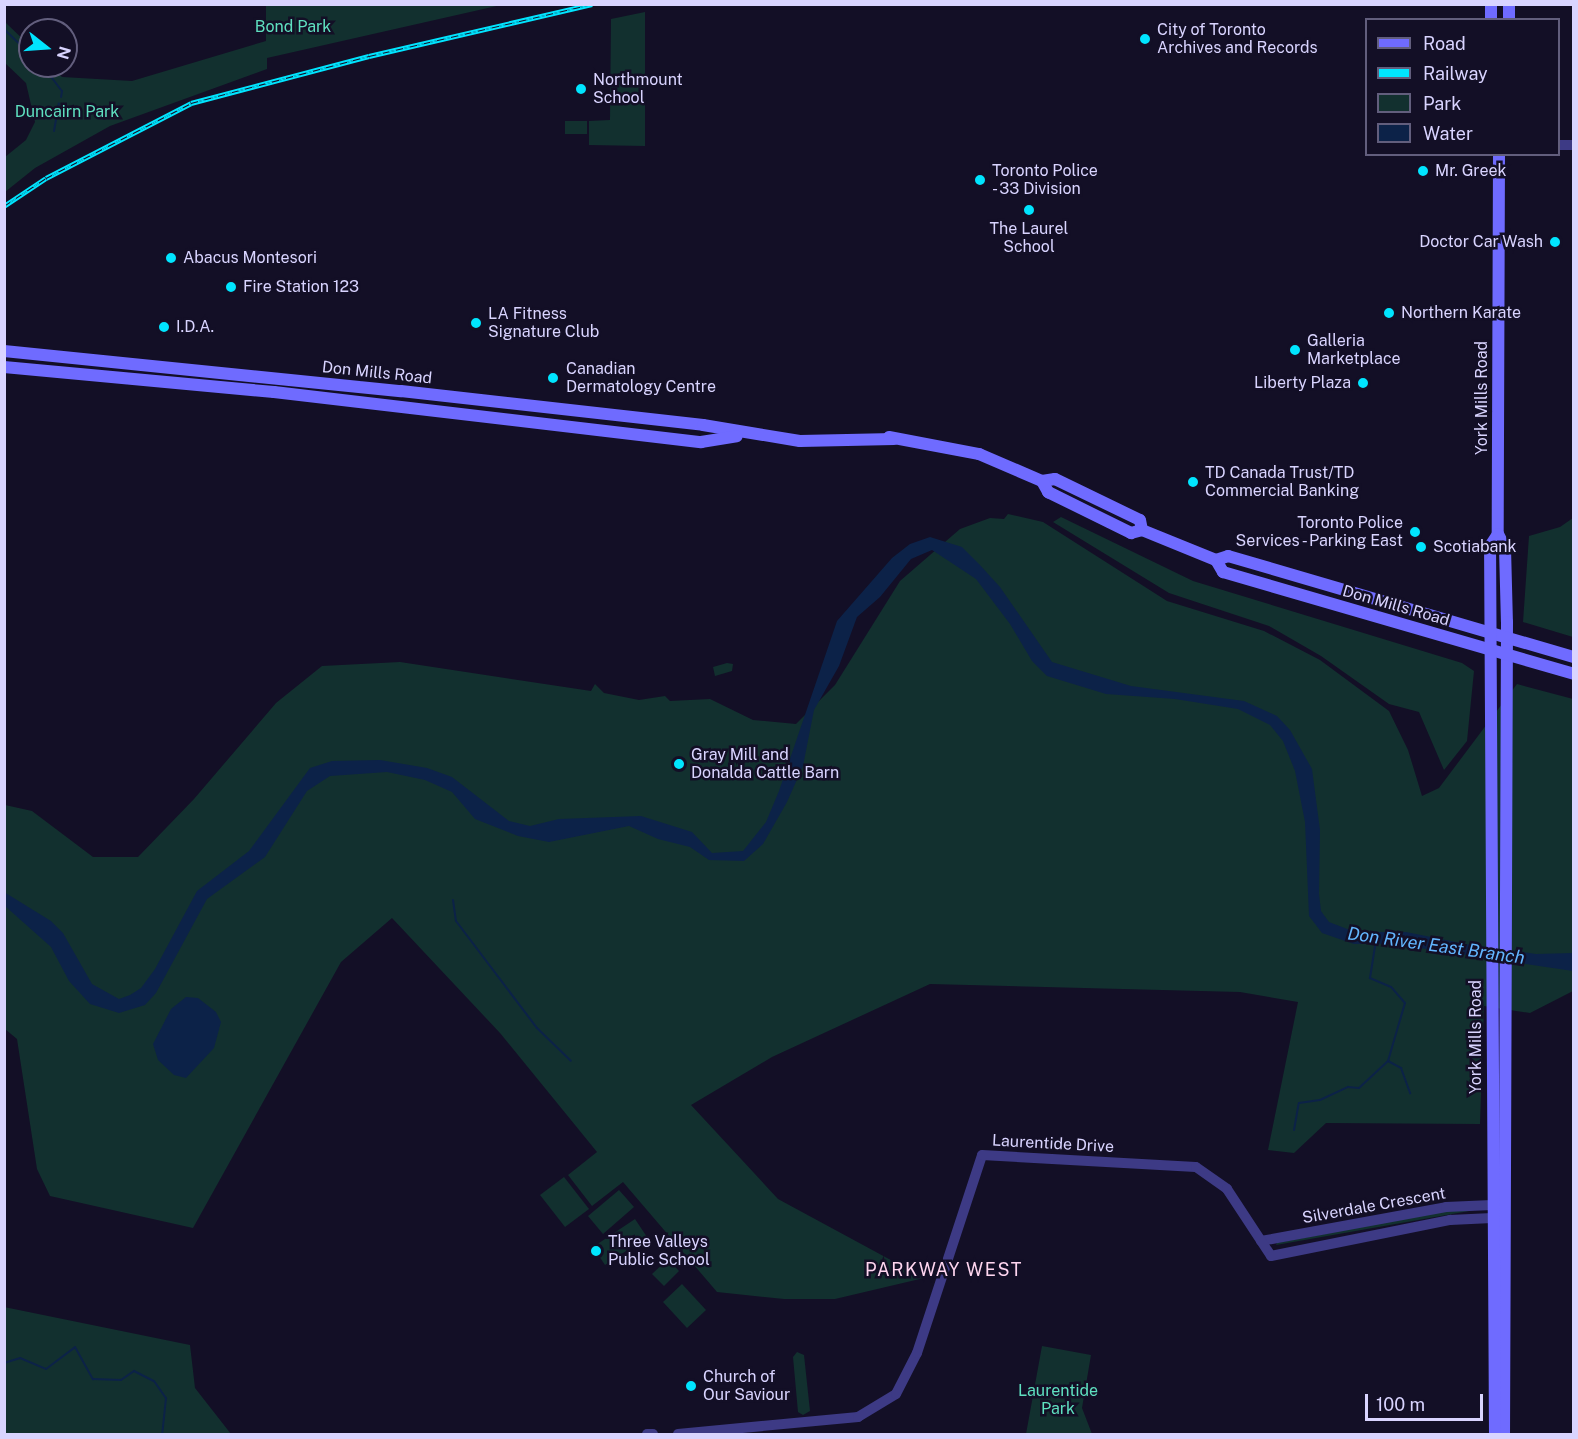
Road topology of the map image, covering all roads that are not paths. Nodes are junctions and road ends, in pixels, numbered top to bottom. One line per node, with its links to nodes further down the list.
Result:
1 (1498, 156): 9 (main road, York Mills Road)
2 (4, 351): 4 (main road, Don Mills Road)
3 (4, 367): 6 (main road, Don Mills Road)
4 (340, 386): 5 (main road, Don Mills Road); 6 (main road)
5 (400, 391): 7 (main road); 8 (main road, Don Mills Road)
6 (339, 400): 7 (main road, Don Mills Road)
7 (399, 408): 8 (main road, Don Mills Road)
8 (744, 435): 10 (main road, Don Mills Road)
9 (1498, 534): 15 (main road, York Mills Road); 16 (main road, York Mills Road)
10 (1216, 560): 11 (main road, Don Mills Road); 12 (main road, Don Mills Road)
11 (1272, 569): 12 (main road); 13 (main road, Don Mills Road)
12 (1267, 585): 14 (main road, Don Mills Road)
13 (1359, 594): 14 (main road); 15 (main road, Don Mills Road)
14 (1351, 611): 17 (main road, Don Mills Road)
15 (1491, 633): 16 (main road, Don Mills Road); 17 (main road, York Mills Road)
16 (1506, 638): 18 (main road, York Mills Road); 19 (main road, Don Mills Road)
17 (1491, 650): 18 (main road, Don Mills Road); 21 (main road, York Mills Road)
18 (1506, 654): 20 (main road, Don Mills Road); 21 (main road, York Mills Road)
19 (1574, 657)
20 (1574, 674)
21 (1499, 1014): 22 (main road, York Mills Road); 29 (main road, York Mills Road)
22 (1492, 1211): 23 (street, Silverdale Crescent); 24 (street, Silverdale Crescent); 28 (main road, York Mills Road)
23 (1261, 1241): 24 (street, Laurentide Drive); 27 (street, Laurentide Drive)
24 (1270, 1256)
25 (647, 1434): 26 (street)
26 (653, 1434)
27 (678, 1434)
28 (1495, 1434)
29 (1504, 1434)

